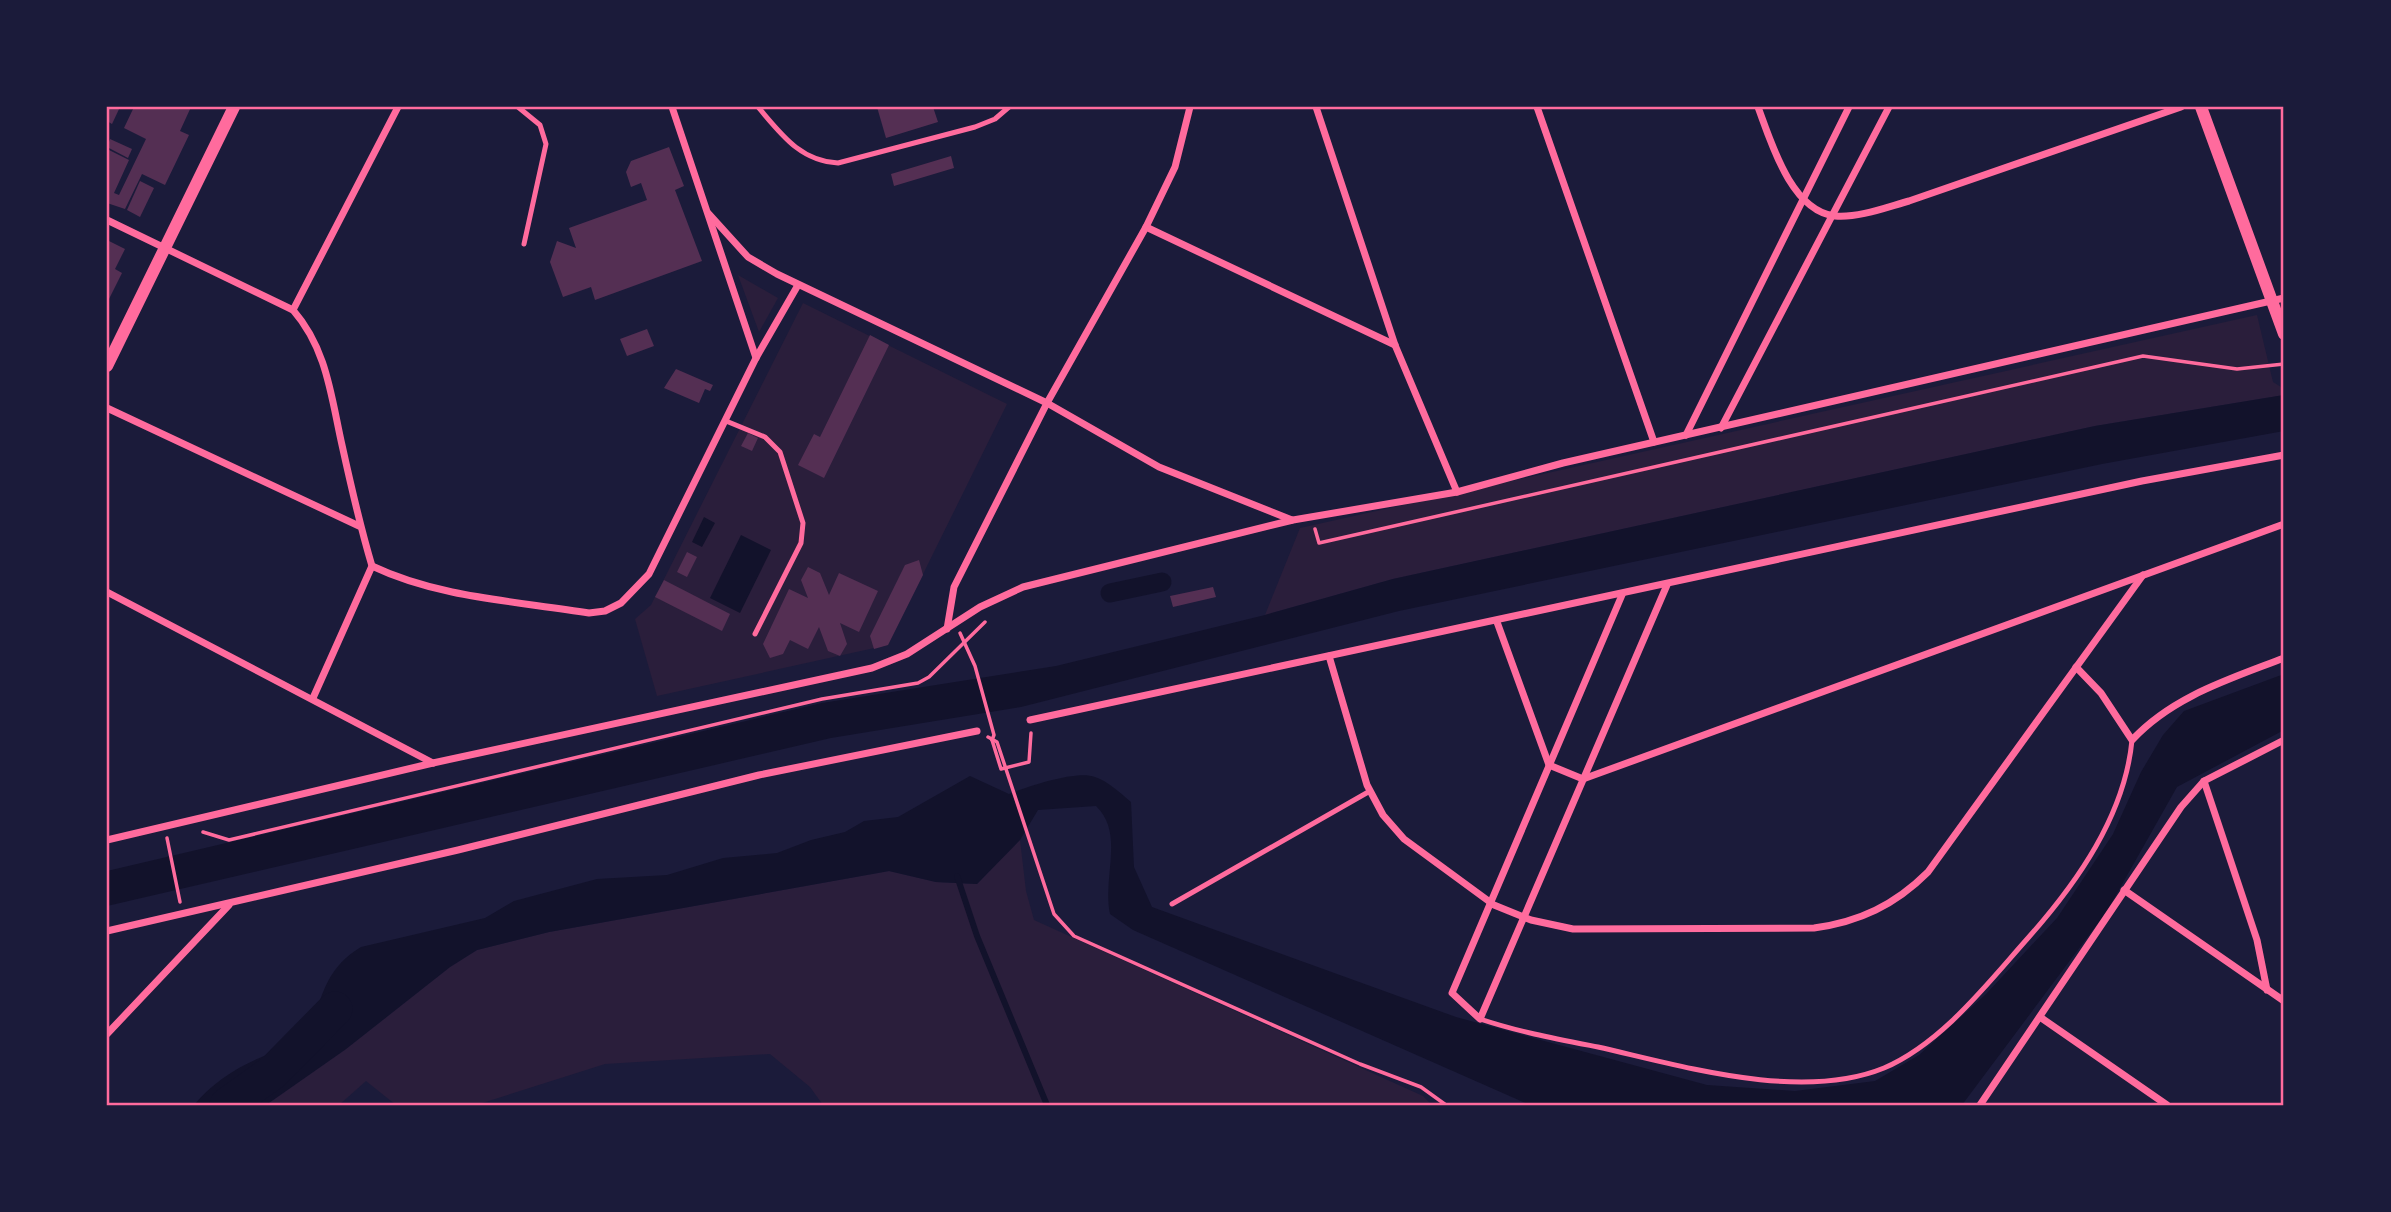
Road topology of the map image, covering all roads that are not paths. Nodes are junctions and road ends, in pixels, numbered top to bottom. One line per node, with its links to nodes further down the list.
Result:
1 (234, 107): 21 (street)
2 (398, 107): 24 (street)
3 (518, 107): 20 (lane)
4 (672, 107): 16 (street)
5 (758, 107): 6 (lane)
6 (1009, 107)
7 (1190, 107): 19 (street)
8 (1315, 107): 26 (street)
9 (1537, 107): 34 (street)
10 (1758, 107): 15 (street)
11 (1849, 107): 15 (street)
12 (1889, 107): 17 (street)
13 (2181, 107): 17 (street)
14 (2201, 107): 23 (street)
15 (1802, 200): 17 (street); 33 (street)
16 (709, 214): 22 (street); 27 (street)
17 (1834, 216): 32 (street)
18 (107, 220): 21 (street)
19 (1146, 228): 26 (street); 29 (street)
20 (524, 244)
21 (164, 248): 24 (street); 28 (street)
22 (799, 285): 27 (street); 29 (street)
23 (2279, 299): 25 (street); 32 (street)
24 (293, 310): 39 (street)
25 (2284, 334)
26 (1395, 345): 36 (street)
27 (756, 358): 31 (street)
28 (107, 366)
29 (1047, 404): 37 (street); 46 (street)
30 (107, 408): 39 (street)
31 (726, 421): 40 (street); 47 (lane)
32 (1721, 428): 33 (street)
33 (1686, 435): 34 (street)
34 (1654, 442): 36 (street)
35 (2284, 455): 42 (street)
36 (1457, 492): 37 (street)
37 (1293, 520): 46 (street)
38 (2284, 524): 41 (street)
39 (359, 526): 40 (street)
40 (372, 566): 51 (street)
41 (2143, 575): 50 (street); 58 (street)
42 (1667, 585): 44 (street); 58 (street)
43 (107, 592): 51 (street)
44 (1622, 595): 45 (street); 57 (street)
45 (1497, 622): 48 (street); 57 (street)
46 (947, 629): 56 (street)
47 (755, 634)
48 (1329, 656): 52 (street); 60 (street)
49 (2284, 658): 54 (street)
50 (2076, 667): 54 (street); 66 (street)
51 (313, 698): 56 (street)
52 (1030, 720)
53 (977, 731): 64 (street)
54 (2132, 740): 71 (lane)
55 (2284, 740): 59 (street)
56 (433, 764): 61 (street)
57 (1549, 765): 58 (street); 63 (street)
58 (1583, 779): 66 (street)
59 (2204, 781): 62 (street); 68 (street)
60 (1370, 791): 63 (street); 65 (lane)
61 (107, 840)
62 (2124, 890): 68 (street); 70 (street)
63 (1489, 901): 66 (street); 71 (street)
64 (230, 904): 67 (street); 72 (street)
65 (1172, 904)
66 (1523, 917): 71 (street)
67 (107, 931)
68 (2267, 989): 69 (street)
69 (2284, 1001)
70 (2040, 1017): 73 (street); 74 (street)
71 (1480, 1019)
72 (107, 1034)
73 (1980, 1105)
74 (2167, 1105)

